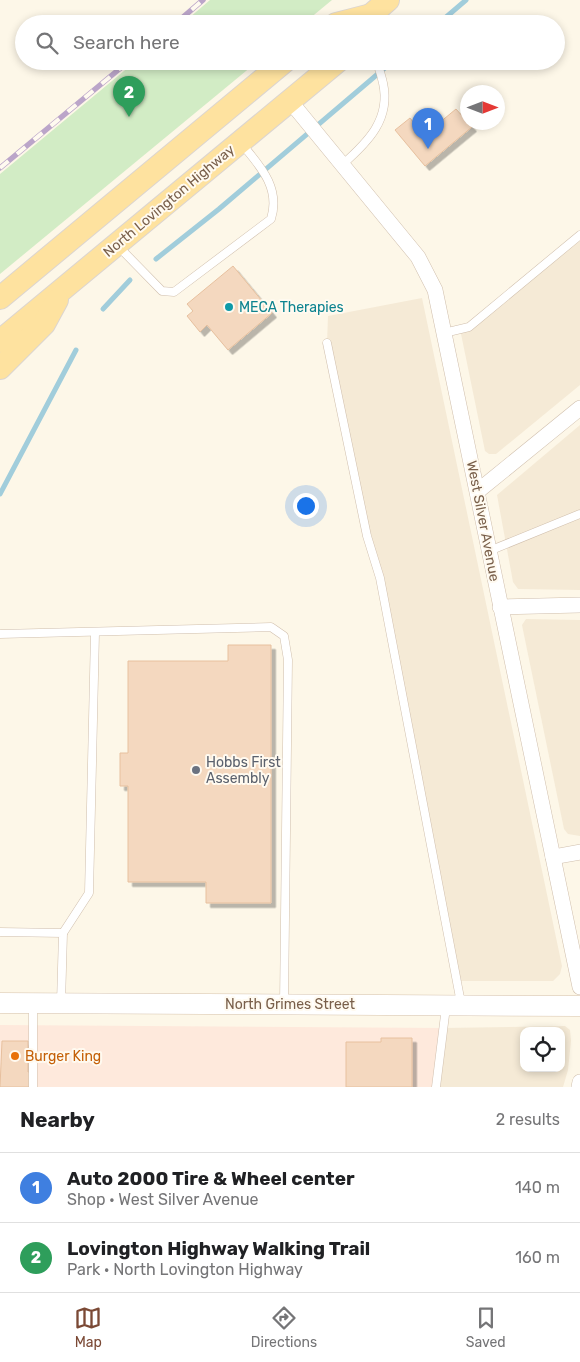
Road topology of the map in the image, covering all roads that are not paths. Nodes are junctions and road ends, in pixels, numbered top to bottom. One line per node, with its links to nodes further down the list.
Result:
1 (388, 0): 2 (main road)
2 (372, 15)
3 (274, 70): 12 (main road)
4 (327, 70): 6 (main road, North Lovington Highway)
5 (380, 70): 8 (lane)
6 (290, 101): 7 (main road, North Lovington Highway); 8 (street, West Silver Avenue)
7 (240, 142): 10 (main road, North Lovington Highway); 10 (lane)
8 (343, 164): 13 (street, West Silver Avenue)
9 (580, 234): 13 (lane)
10 (116, 244): 11 (main road, North Lovington Highway)
11 (63, 288): 14 (main road, North Lovington Highway); 16 (main road)
12 (0, 298)
13 (444, 333): 18 (street, West Silver Avenue)
14 (0, 340)
15 (327, 344): 34 (lane)
16 (0, 368)
17 (580, 408): 18 (street)
18 (478, 492): 20 (street, West Silver Avenue)
19 (580, 514): 20 (lane)
20 (490, 551): 22 (street, West Silver Avenue)
21 (580, 606): 22 (street)
22 (500, 607): 26 (street, West Silver Avenue)
23 (95, 633): 24 (lane); 28 (lane); 33 (lane)
24 (0, 634)
25 (580, 852): 26 (street)
26 (554, 857): 29 (street, West Silver Avenue)
27 (0, 932): 28 (lane)
28 (63, 933): 32 (lane)
29 (580, 987)
30 (0, 1003): 31 (main road, North Grimes Street)
31 (33, 1003): 32 (main road, North Grimes Street); 37 (lane)
32 (60, 1003): 33 (main road, North Grimes Street)
33 (284, 1004): 34 (main road, North Grimes Street)
34 (453, 1005): 35 (main road, North Grimes Street); 38 (lane)
35 (580, 1006)
36 (580, 1082): 39 (street)
37 (33, 1087)
38 (436, 1087)
39 (579, 1087)

